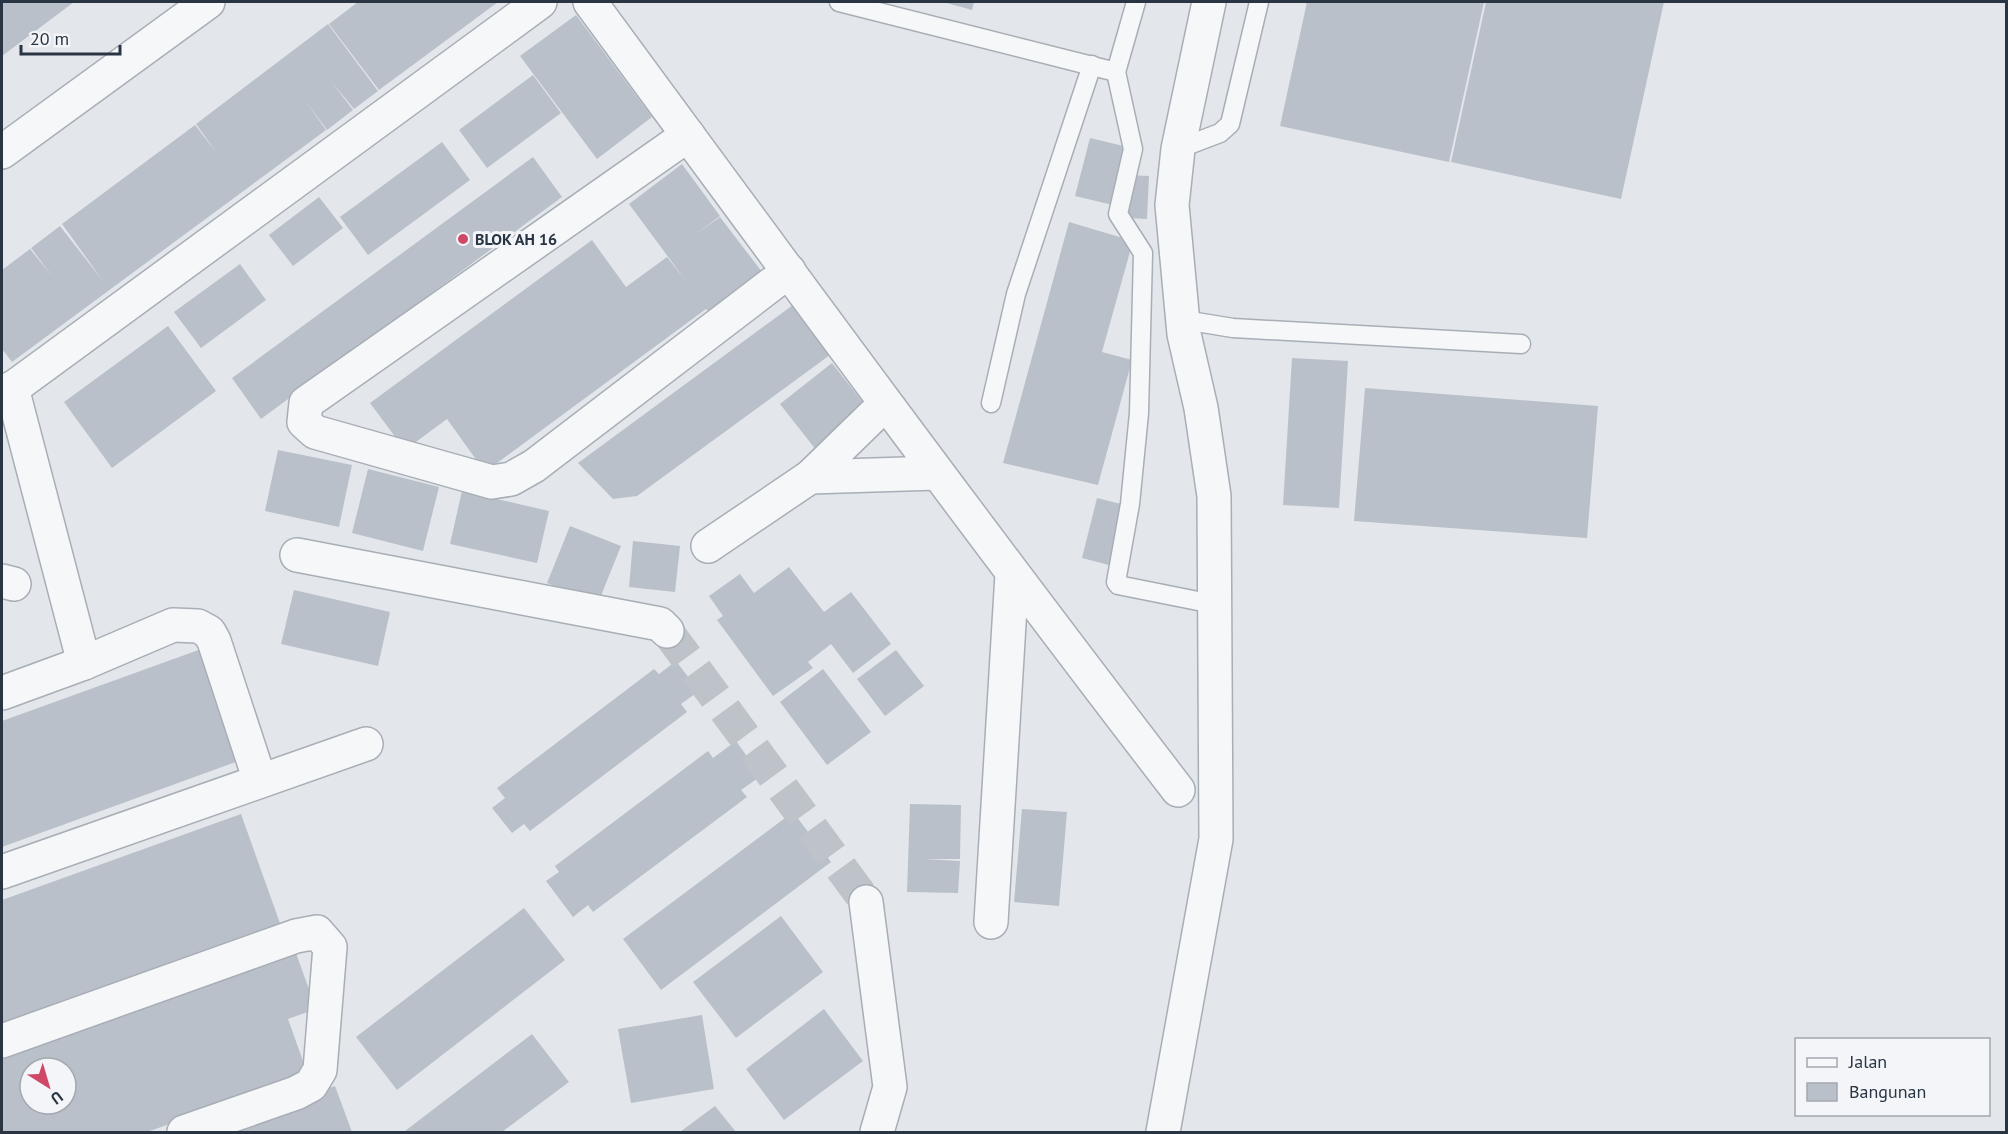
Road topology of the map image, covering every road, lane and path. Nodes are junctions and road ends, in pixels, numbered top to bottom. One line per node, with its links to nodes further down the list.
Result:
1 (208, 2): 12 (street)
2 (540, 2): 16 (street)
3 (590, 2): 10 (street)
4 (839, 2): 8 (lane)
5 (1136, 2): 9 (lane)
6 (1209, 2): 11 (street)
7 (1259, 2): 11 (lane)
8 (1092, 65): 9 (lane); 17 (lane)
9 (1116, 72): 24 (lane)
10 (688, 135): 13 (street); 13 (street)
11 (1178, 149): 14 (street)
12 (2, 152)
13 (789, 271): 18 (street)
14 (1184, 320): 15 (lane); 24 (street)
15 (1521, 344)
16 (7, 392): 26 (street)
17 (991, 403)
18 (885, 404): 19 (street); 20 (street)
19 (937, 473): 20 (street); 23 (street)
20 (810, 477): 21 (street)
21 (708, 546)
22 (297, 555): 25 (street)
23 (1012, 574): 30 (street); 33 (street)
24 (1214, 604): 37 (street)
25 (667, 631)
26 (84, 663): 27 (street); 29 (street)
27 (2, 693)
28 (366, 744): 29 (street)
29 (260, 781): 31 (street)
30 (1178, 790)
31 (2, 872)
32 (866, 902): 36 (street)
33 (991, 922)
34 (2, 1041): 35 (street)
35 (184, 1132)
36 (877, 1132)
37 (1163, 1132)

